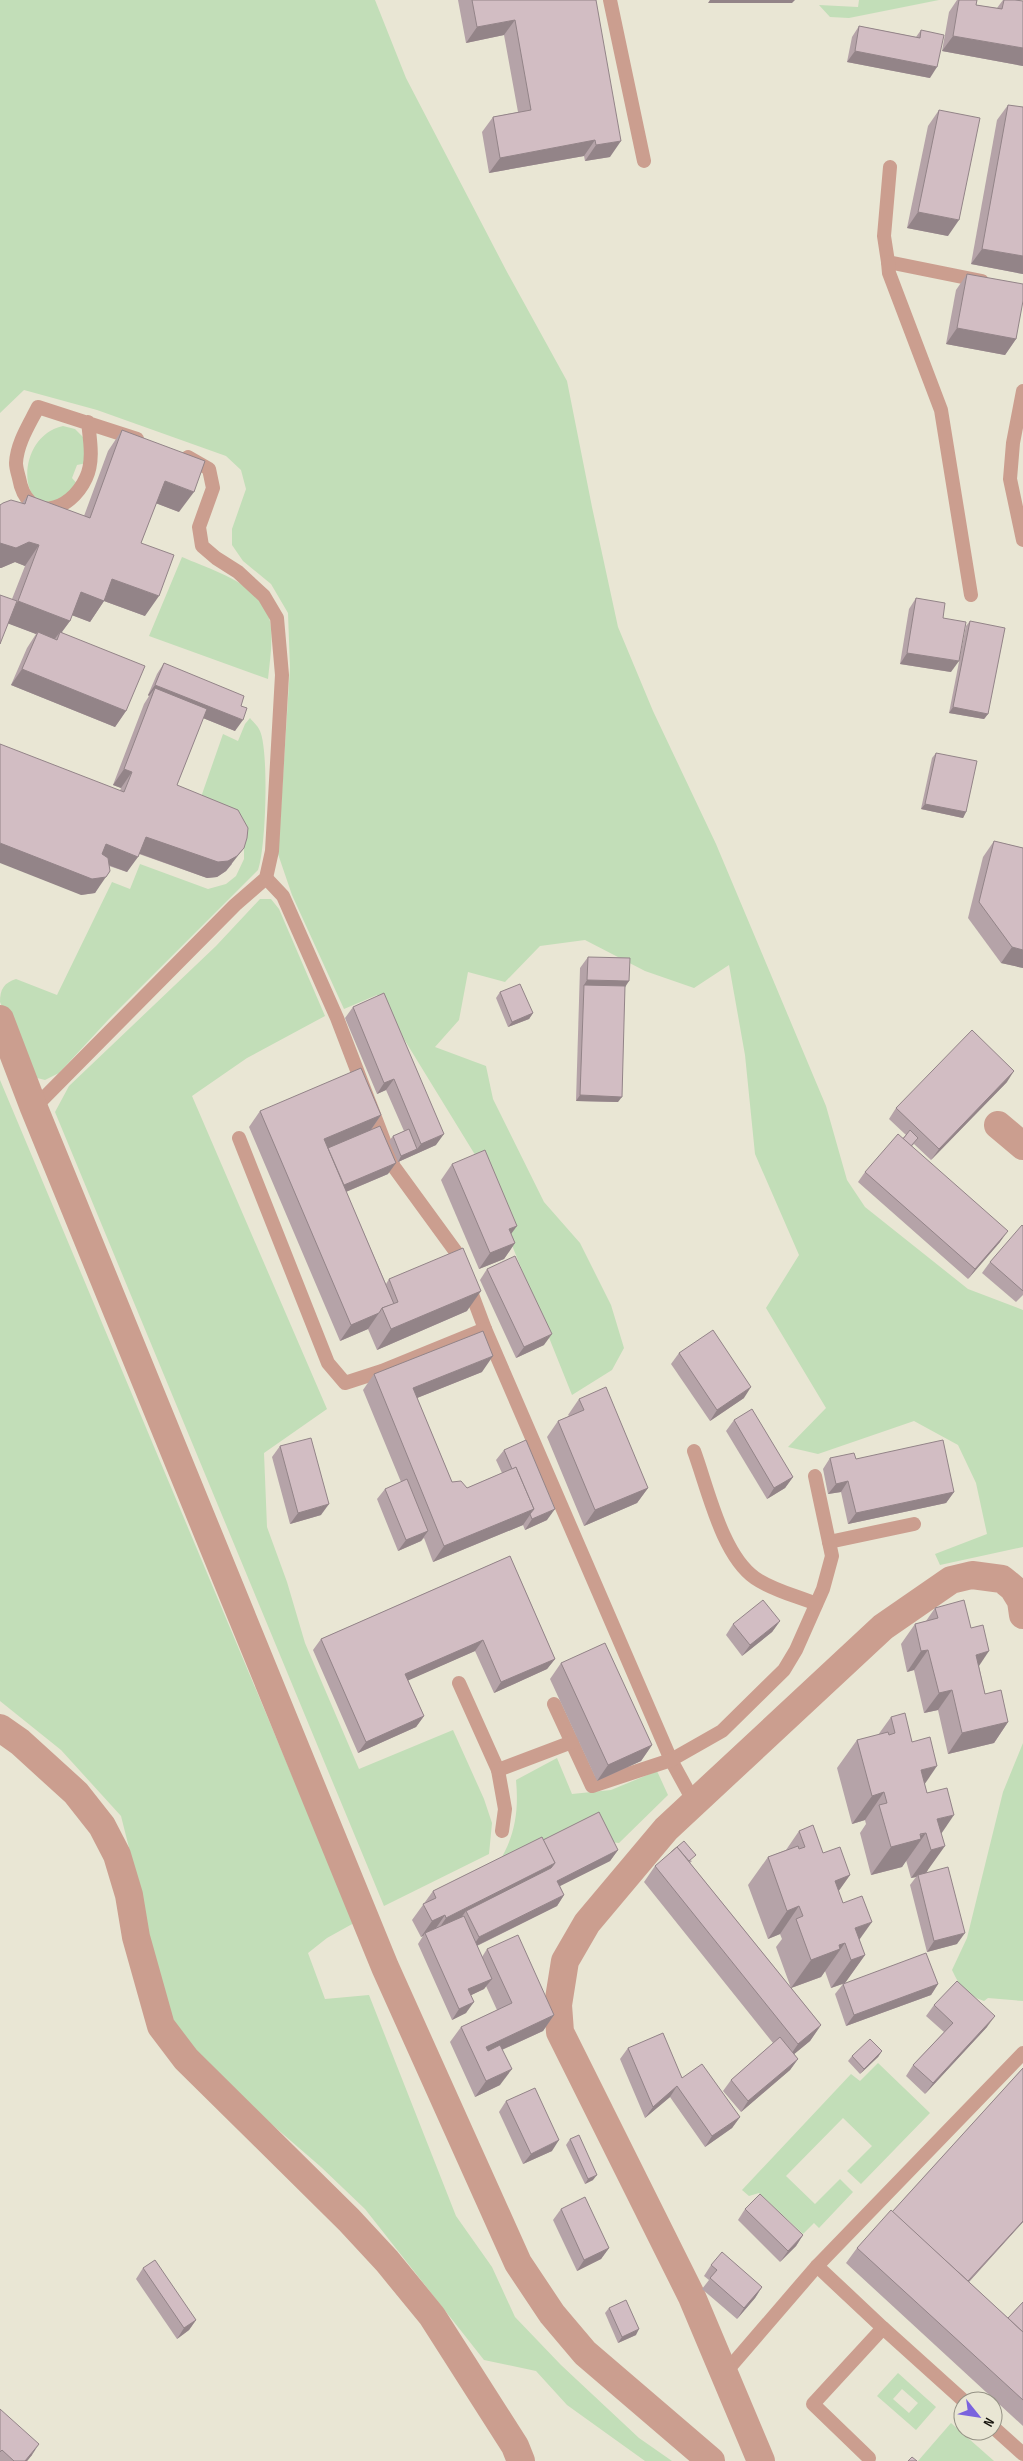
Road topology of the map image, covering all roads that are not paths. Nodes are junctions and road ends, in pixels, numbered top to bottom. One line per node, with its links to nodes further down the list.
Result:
1 (610, 0): 2 (lane)
2 (644, 160)
3 (890, 167): 4 (lane)
4 (888, 262): 5 (lane); 11 (lane)
5 (994, 284)
6 (1023, 391): 10 (lane)
7 (88, 422): 7 (lane); 8 (lane)
8 (154, 445)
9 (173, 452): 12 (lane)
10 (1023, 540)
11 (971, 595)
12 (266, 878): 14 (lane); 18 (lane)
13 (0, 1019): 14 (street)
14 (34, 1108): 42 (street)
15 (998, 1125): 17 (street)
16 (239, 1138): 18 (lane)
17 (1023, 1146)
18 (485, 1329): 29 (lane)
19 (694, 1452): 23 (lane)
20 (815, 1476): 22 (lane)
21 (914, 1524): 22 (lane)
22 (829, 1542): 23 (lane)
23 (816, 1604): 29 (lane)
24 (1023, 1615): 31 (street)
25 (459, 1682): 30 (lane)
26 (554, 1704): 28 (lane)
27 (0, 1728): 41 (street)
28 (572, 1742): 29 (lane); 30 (lane)
29 (671, 1760): 31 (lane)
30 (498, 1770): 32 (lane)
31 (695, 1804): 36 (street)
32 (502, 1831)
33 (1023, 2052): 34 (lane)
34 (817, 2266): 35 (lane); 36 (lane)
35 (883, 2328): 37 (lane); 40 (lane)
36 (724, 2374): 43 (street)
37 (953, 2391)
38 (1003, 2436): 39 (lane)
39 (1023, 2454)
40 (869, 2458)
41 (521, 2461)
42 (711, 2461)
43 (761, 2461)

